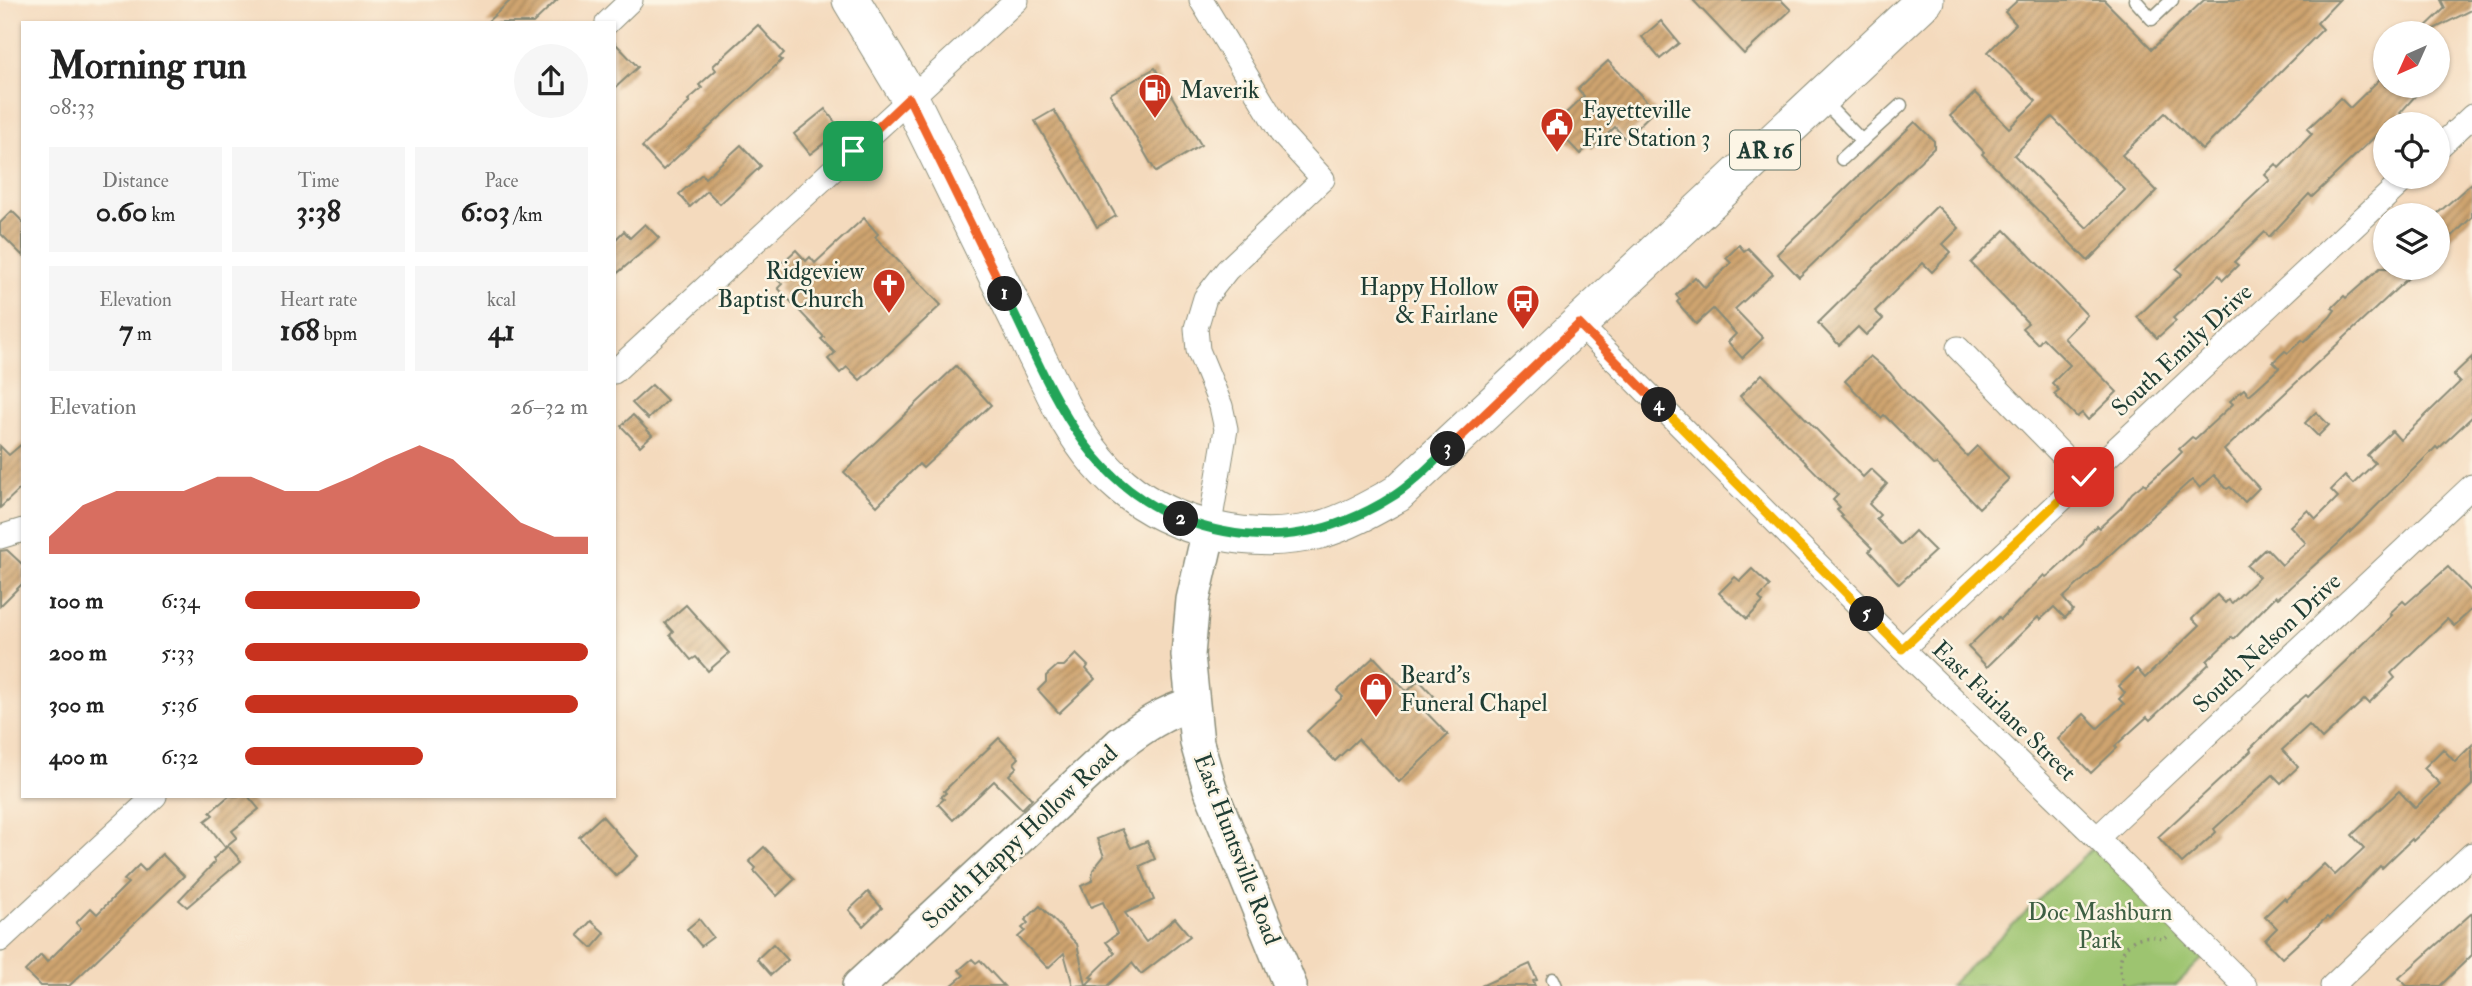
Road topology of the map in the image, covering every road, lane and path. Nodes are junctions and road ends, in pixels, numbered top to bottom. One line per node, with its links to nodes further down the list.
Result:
1 (631, 0): 8 (street)
2 (851, 0): 9 (main road, AR 16)
3 (1017, 0): 9 (street)
4 (1201, 0): 22 (street)
5 (1925, 0): 10 (main road, AR 16)
6 (2135, 0): 7 (lane)
7 (2172, 0)
8 (609, 21)
9 (909, 98): 19 (street); 22 (main road, AR 16)
10 (1820, 98): 14 (lane); 17 (main road, AR 16)
11 (1900, 105): 14 (lane)
12 (2472, 116): 13 (street)
13 (2450, 137)
14 (1862, 141): 15 (lane)
15 (1842, 159)
16 (2394, 189): 20 (street, South Emily Drive)
17 (1579, 324): 22 (main road, AR 16); 25 (street, East Fairlane Street)
18 (1958, 348): 20 (street)
19 (616, 370)
20 (2084, 477): 25 (street, South Emily Drive)
21 (2472, 486): 28 (street, South Nelson Drive)
22 (1209, 530): 26 (main road, East Huntsville Road)
23 (21, 531): 24 (street)
24 (0, 537)
25 (1902, 649): 28 (street, East Fairlane Street)
26 (1192, 704): 32 (main road, South Happy Hollow Road); 33 (main road, East Huntsville Road)
27 (153, 798): 31 (street)
28 (2097, 838): 30 (street, East Fairlane Street)
29 (2472, 854): 36 (street)
30 (2181, 922): 34 (path); 35 (street, East Fairlane Street)
31 (0, 940)
32 (859, 986)
33 (1290, 986)
34 (2124, 986)
35 (2245, 986)
36 (2332, 986)

